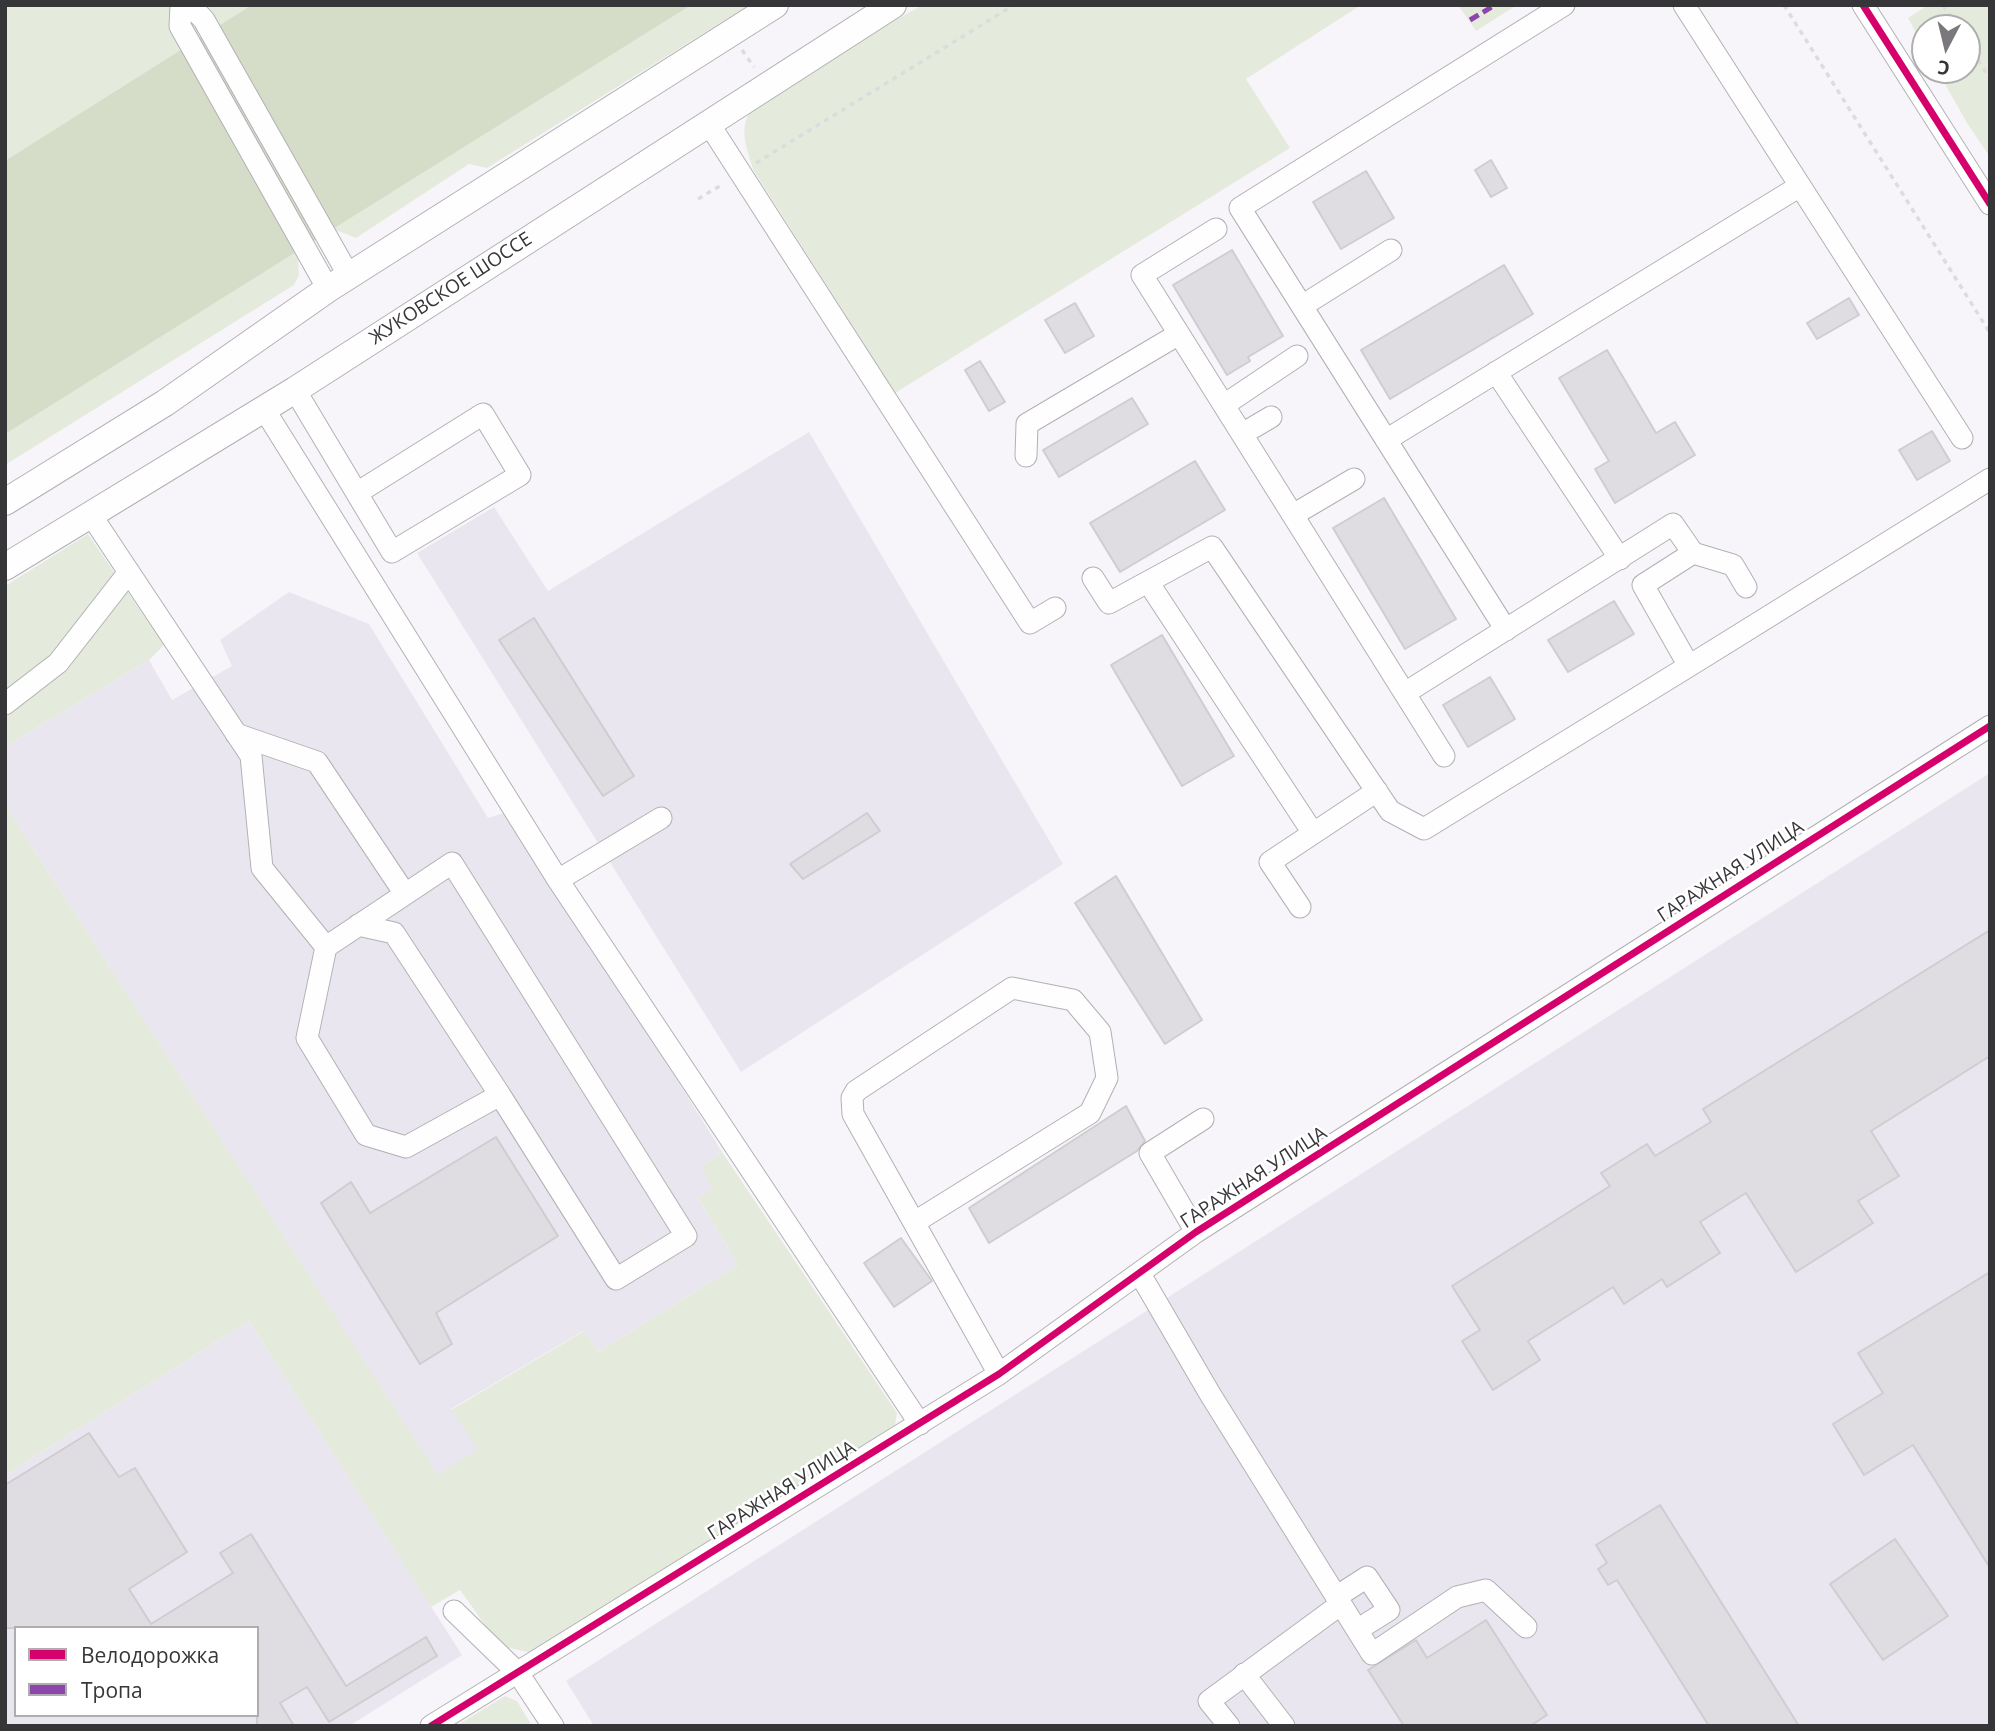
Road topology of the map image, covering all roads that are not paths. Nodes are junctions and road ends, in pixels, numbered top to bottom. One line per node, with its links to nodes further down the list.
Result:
1 (190, 5): 13 (street)
2 (775, 5): 13 (main road)
3 (893, 5): 8 (main road, ЖУКОВСКОЕ ШОССЕ)
4 (1564, 5): 14 (street)
5 (1684, 5): 9 (street)
6 (1863, 5): 10 (street)
7 (180, 15): 13 (street)
8 (709, 124): 18 (main road, ЖУКОВСКОЕ ШОССЕ); 39 (street)
9 (1800, 186): 17 (street); 23 (street)
10 (1990, 203)
11 (1216, 229): 15 (street)
12 (1391, 250): 14 (street)
13 (339, 283): 29 (main road)
14 (1302, 306): 24 (street)
15 (1179, 334): 19 (street); 25 (street)
16 (1297, 356): 19 (street)
17 (1496, 372): 24 (street); 33 (street)
18 (295, 390): 20 (main road, ЖУКОВСКОЕ ШОССЕ); 28 (street)
19 (1224, 405): 22 (street)
20 (264, 409): 30 (main road, ЖУКОВСКОЕ ШОССЕ); 50 (street)
21 (1271, 417): 22 (street)
22 (1242, 434): 31 (street)
23 (1962, 438)
24 (1386, 440): 40 (street)
25 (1026, 456)
26 (1990, 479): 41 (street)
27 (1354, 480): 31 (street)
28 (357, 493)
29 (5, 502)
30 (91, 515): 34 (main road, ЖУКОВСКОЕ ШОССЕ); 35 (street)
31 (1293, 515): 42 (street)
32 (1693, 553): 33 (street); 38 (street); 41 (street)
33 (1619, 559): 40 (street)
34 (5, 567)
35 (129, 572): 43 (street); 45 (street)
36 (1093, 578): 37 (street)
37 (1148, 582): 47 (street); 49 (street)
38 (1746, 587)
39 (1055, 608)
40 (1506, 629): 42 (street)
41 (1689, 666): 47 (street)
42 (1405, 693): 46 (street)
43 (5, 704)
44 (1990, 726): 58 (street, ГАРАЖНАЯ УЛИЦА)
45 (236, 734): 51 (street); 54 (street)
46 (1444, 756)
47 (1377, 791): 49 (street)
48 (661, 818): 50 (street)
49 (1313, 833): 52 (street)
50 (558, 880): 61 (street)
51 (405, 894): 53 (street); 55 (street)
52 (1300, 907)
53 (358, 925): 54 (street); 55 (street)
54 (326, 947): 55 (street)
55 (500, 1095)
56 (1203, 1119): 58 (street)
57 (915, 1222): 57 (street); 60 (street)
58 (1196, 1232): 59 (street, ГАРАЖНАЯ УЛИЦА)
59 (1140, 1274): 60 (street, ГАРАЖНАЯ УЛИЦА); 62 (street)
60 (999, 1374): 61 (street, ГАРАЖНАЯ УЛИЦА)
61 (920, 1424): 66 (street, ГАРАЖНАЯ УЛИЦА)
62 (1339, 1601): 65 (street); 65 (street); 67 (street)
63 (454, 1611): 66 (street)
64 (1527, 1627): 65 (street)
65 (1357, 1630)
66 (518, 1672): 68 (street, ГАРАЖНАЯ УЛИЦА); 69 (street)
67 (1244, 1674): 70 (street); 71 (street)
68 (430, 1726)
69 (553, 1726)
70 (1229, 1726)
71 (1284, 1726)

